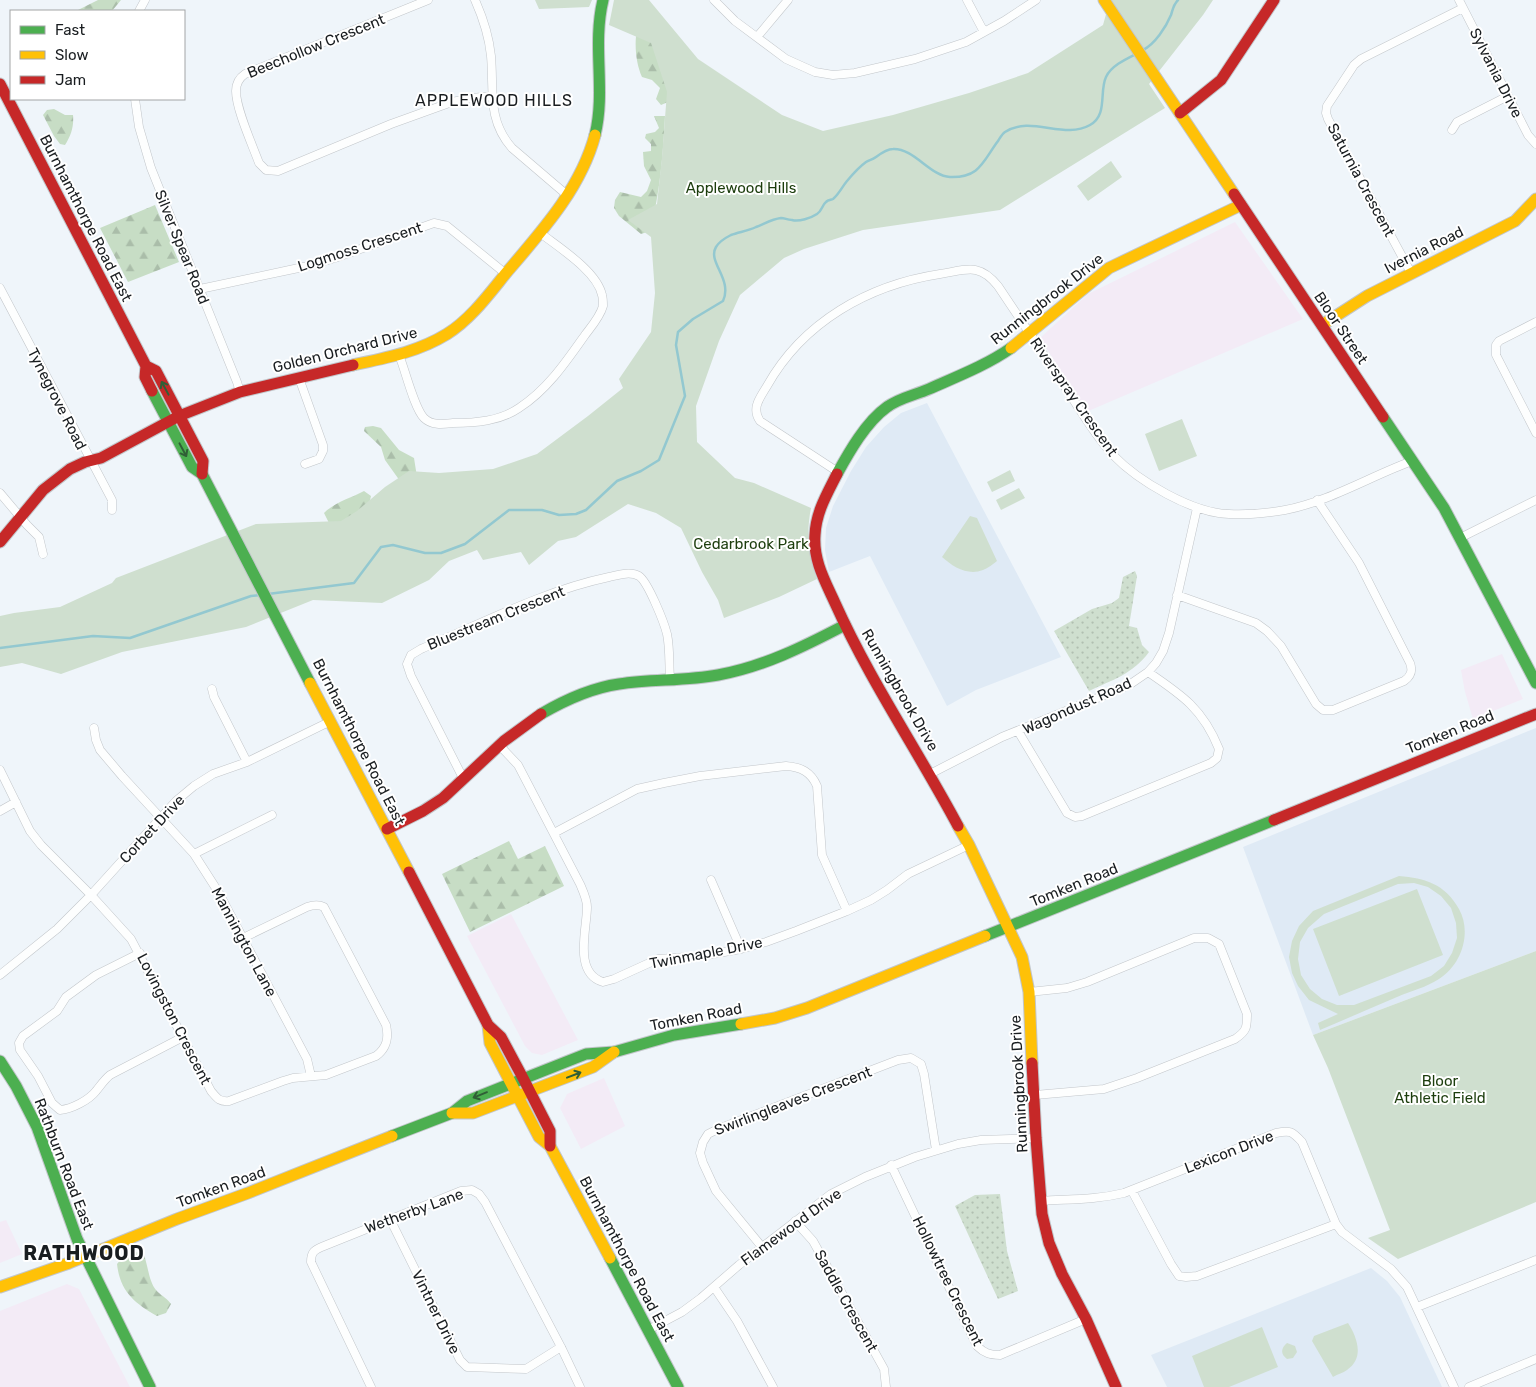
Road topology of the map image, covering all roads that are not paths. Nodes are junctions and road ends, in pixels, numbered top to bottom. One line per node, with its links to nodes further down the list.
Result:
1 (428, 0): 15 (street, Beechollow Crescent)
2 (476, 0): 15 (street)
3 (603, 0): 21 (street, Golden Orchard Drive)
4 (714, 0): 13 (street)
5 (788, 0): 13 (street)
6 (967, 0): 12 (street)
7 (1036, 0): 12 (street)
8 (1104, 0): 18 (street, Bloor Street)
9 (1274, 0): 18 (street)
10 (1459, 0): 11 (street, Sylvania Drive)
11 (1463, 8): 16 (street, Sylvania Drive); 25 (street, Saturnia Crescent)
12 (984, 32): 13 (street)
13 (757, 37)
14 (1, 87): 33 (street, Burnhamthorpe Road East)
15 (492, 96): 21 (street)
16 (1508, 96): 19 (street); 20 (street, Sylvania Drive)
17 (135, 100): 28 (street, Silver Spear Road)
18 (1180, 113): 23 (street, Bloor Street)
19 (1452, 130)
20 (1536, 144)
21 (568, 195): 24 (street, Golden Orchard Drive)
22 (1536, 199): 25 (street, Ivernia Road)
23 (1241, 205): 30 (street, Bloor Street); 31 (street, Runningbrook Drive)
24 (539, 232): 26 (street, Golden Orchard Drive); 32 (street)
25 (1412, 273): 30 (street, Ivernia Road)
26 (506, 274): 28 (street, Logmoss Crescent); 32 (street, Golden Orchard Drive)
27 (0, 288): 39 (street, Tynegrove Road)
28 (200, 289): 35 (street, Silver Spear Road)
29 (1536, 322): 38 (street)
30 (1322, 325): 40 (street, Bloor Street)
31 (1030, 334): 42 (street, Runningbrook Drive); 42 (street, Riverspray Crescent); 47 (street, Riverspray Crescent)
32 (400, 355): 34 (street, Golden Orchard Drive)
33 (146, 366): 36 (street, Burnhamthorpe Road East, one-way to 33); 37 (street, Burnhamthorpe Road East)
34 (299, 378): 35 (street, Golden Orchard Drive); 41 (street)
35 (240, 392): 36 (street, Golden Orchard Drive)
36 (179, 416): 37 (street, Golden Orchard Drive); 43 (street, Burnhamthorpe Road East)
37 (168, 422): 39 (street, Golden Orchard Drive); 43 (street, Burnhamthorpe Road East, one-way to 43)
38 (1536, 433)
39 (89, 460): 48 (street, Tynegrove Road); 49 (street, Golden Orchard Drive)
40 (1412, 461): 45 (street, Riverspray Crescent); 50 (street, Bloor Street)
41 (306, 464)
42 (838, 472): 54 (street, Runningbrook Drive)
43 (202, 474): 60 (street, Burnhamthorpe Road East)
44 (0, 493): 49 (street)
45 (1317, 500): 47 (street, Riverspray Crescent); 53 (street)
46 (1536, 500): 50 (street)
47 (1197, 508): 53 (street, Wagondust Road)
48 (112, 510)
49 (20, 518): 51 (street, Golden Orchard Drive); 52 (street)
50 (1460, 538): 57 (street, Bloor Street)
51 (0, 542)
52 (43, 554)
53 (1177, 595): 55 (street, Wagondust Road)
54 (845, 625): 56 (street); 66 (street, Runningbrook Drive)
55 (1148, 672): 62 (street, Wagondust Road); 62 (street)
56 (670, 679): 63 (street); 67 (street, Bluestream Crescent)
57 (1536, 683)
58 (212, 688): 64 (street)
59 (1536, 714): 79 (street, Tomken Road)
60 (331, 721): 64 (street, Corbet Drive); 72 (street, Burnhamthorpe Road East)
61 (94, 728): 71 (street, Mannington Lane)
62 (1018, 732): 66 (street, Wagondust Road)
63 (500, 746): 67 (street); 73 (street, Twinmaple Drive)
64 (247, 762): 71 (street, Corbet Drive)
65 (0, 770): 68 (street, Lovingston Crescent)
66 (930, 774): 74 (street, Runningbrook Drive)
67 (464, 780): 72 (street)
68 (16, 802): 69 (street); 77 (street, Lovingston Crescent)
69 (0, 811)
70 (272, 815): 75 (street)
71 (161, 818): 75 (street, Mannington Lane); 77 (street, Corbet Drive)
72 (387, 829): 85 (street, Burnhamthorpe Road East)
73 (554, 833): 78 (street); 81 (street, Twinmaple Drive)
74 (969, 845): 78 (street, Twinmaple Drive); 79 (street, Runningbrook Drive)
75 (194, 854): 80 (street, Mannington Lane)
76 (711, 880): 81 (street)
77 (91, 895): 82 (street, Lovingston Crescent); 83 (street, Corbet Drive)
78 (847, 911): 81 (street, Twinmaple Drive)
79 (1008, 928): 84 (street, Runningbrook Drive); 87 (street, Tomken Road)
80 (243, 938): 89 (street, Mannington Lane); 89 (street, Lovingston Crescent)
81 (741, 949)
82 (140, 953): 86 (street, Lovingston Crescent); 86 (street)
83 (0, 975)
84 (1029, 992): 93 (street, Runningbrook Drive); 93 (street)
85 (488, 1025): 90 (street, Burnhamthorpe Road East); 91 (street, Burnhamthorpe Road East)
86 (183, 1037): 89 (street, Lovingston Crescent)
87 (614, 1052): 90 (street, Tomken Road); 92 (street, Tomken Road, one-way to 87)
88 (0, 1061): 106 (street, Rathburn Road East)
89 (311, 1076)
90 (523, 1078): 91 (street, Tomken Road); 92 (street, Burnhamthorpe Road East)
91 (511, 1083): 94 (street, Burnhamthorpe Road East); 95 (street, Tomken Road, one-way to 95)
92 (530, 1091): 94 (street, Tomken Road); 97 (street, Burnhamthorpe Road East)
93 (1035, 1095): 96 (street, Runningbrook Drive)
94 (518, 1096): 95 (street, Tomken Road); 97 (street, Burnhamthorpe Road East)
95 (452, 1113): 106 (street, Tomken Road)
96 (1036, 1138): 98 (street, Flamewood Drive); 101 (street, Runningbrook Drive)
97 (550, 1146): 112 (street, Burnhamthorpe Road East)
98 (936, 1150): 99 (street, Flamewood Drive); 105 (street, Swirlingleaves Crescent)
99 (891, 1165): 103 (street, Flamewood Drive); 111 (street, Hollowtree Crescent)
100 (1132, 1191): 101 (street, Lexicon Drive); 104 (street); 104 (street, Lexicon Drive)
101 (1041, 1201): 111 (street, Runningbrook Drive)
102 (390, 1219): 113 (street, Vintner Drive); 113 (street, Wetherby Lane); 116 (street, Wetherby Lane)
103 (795, 1221): 105 (street, Flamewood Drive); 120 (street, Saddle Crescent)
104 (1336, 1224): 110 (street, Lexicon Drive)
105 (762, 1247): 109 (street, Flamewood Drive)
106 (85, 1256): 108 (street, Tomken Road); 115 (street, Rathburn Road East)
107 (1536, 1260): 110 (street)
108 (0, 1287)
109 (714, 1287): 112 (street, Flamewood Drive); 119 (street)
110 (1417, 1307): 122 (street, Lexicon Drive)
111 (1086, 1319): 121 (street, Runningbrook Drive)
112 (648, 1330): 118 (street, Burnhamthorpe Road East)
113 (561, 1347): 117 (street, Wetherby Lane)
114 (1536, 1359): 123 (street)
115 (150, 1387)
116 (370, 1387)
117 (580, 1387)
118 (678, 1387)
119 (773, 1387)
120 (886, 1387)
121 (1116, 1387)
122 (1454, 1387)
123 (1469, 1387)

